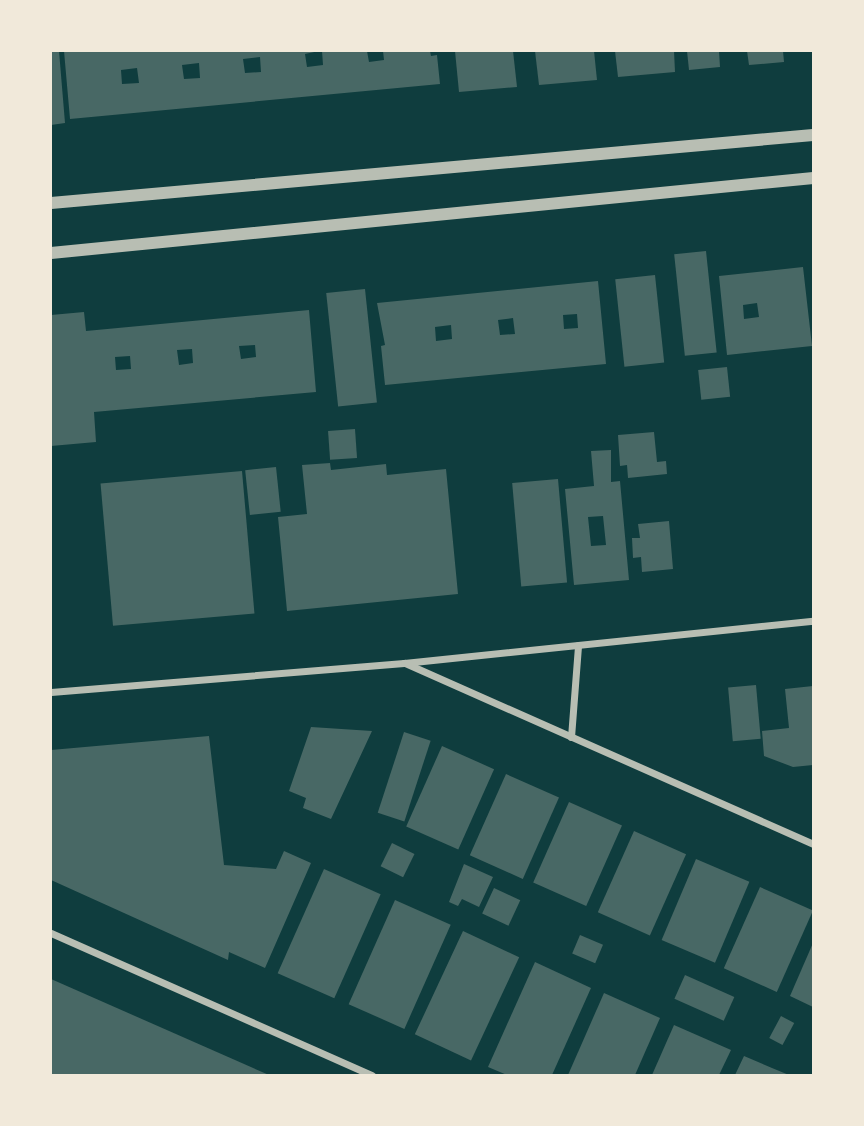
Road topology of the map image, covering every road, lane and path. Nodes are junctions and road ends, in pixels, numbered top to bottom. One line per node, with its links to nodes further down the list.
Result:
1 (813, 135): 3 (street)
2 (813, 178): 4 (street)
3 (51, 203)
4 (51, 253)
5 (813, 621): 6 (street)
6 (578, 645): 7 (street); 9 (street)
7 (404, 663): 8 (street); 9 (street)
8 (51, 692)
9 (570, 737): 10 (street)
10 (813, 844)
11 (51, 933): 12 (street)
12 (372, 1075)

